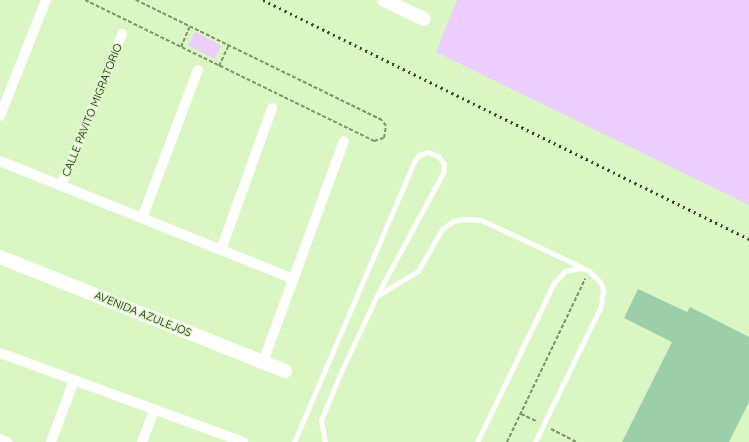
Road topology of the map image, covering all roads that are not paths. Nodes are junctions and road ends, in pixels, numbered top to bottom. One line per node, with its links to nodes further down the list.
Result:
1 (46, 0): 7 (street)
2 (384, 0): 3 (main road)
3 (424, 19)
4 (122, 34): 10 (street, CALLE PAVITO MIGRATORIO)
5 (198, 70): 11 (street)
6 (272, 108): 12 (street)
7 (0, 116)
8 (344, 141): 15 (street)
9 (0, 161): 10 (street, CALLE PAVITO MIGRATORIO)
10 (61, 186): 11 (street, CALLE PAVITO MIGRATORIO)
11 (142, 218): 12 (street, CALLE PAVITO MIGRATORIO)
12 (221, 250): 15 (street, CALLE PAVITO MIGRATORIO)
13 (0, 257): 18 (main road, AVENIDA AZULEJOS)
14 (589, 270): 16 (lane); 30 (lane); 31 (lane)
15 (293, 279): 18 (street)
16 (377, 295): 28 (lane); 29 (lane)
17 (0, 354): 20 (street)
18 (263, 362): 19 (main road, AVENIDA AZULEJOS)
19 (285, 371)
20 (74, 380): 21 (street); 25 (street)
21 (154, 410): 23 (street); 26 (street)
22 (0, 439): 24 (street)
23 (232, 440): 27 (street)
24 (7, 442)
25 (51, 442)
26 (142, 442)
27 (243, 442)
28 (294, 442)
29 (325, 442)
30 (477, 442)
31 (535, 442)

